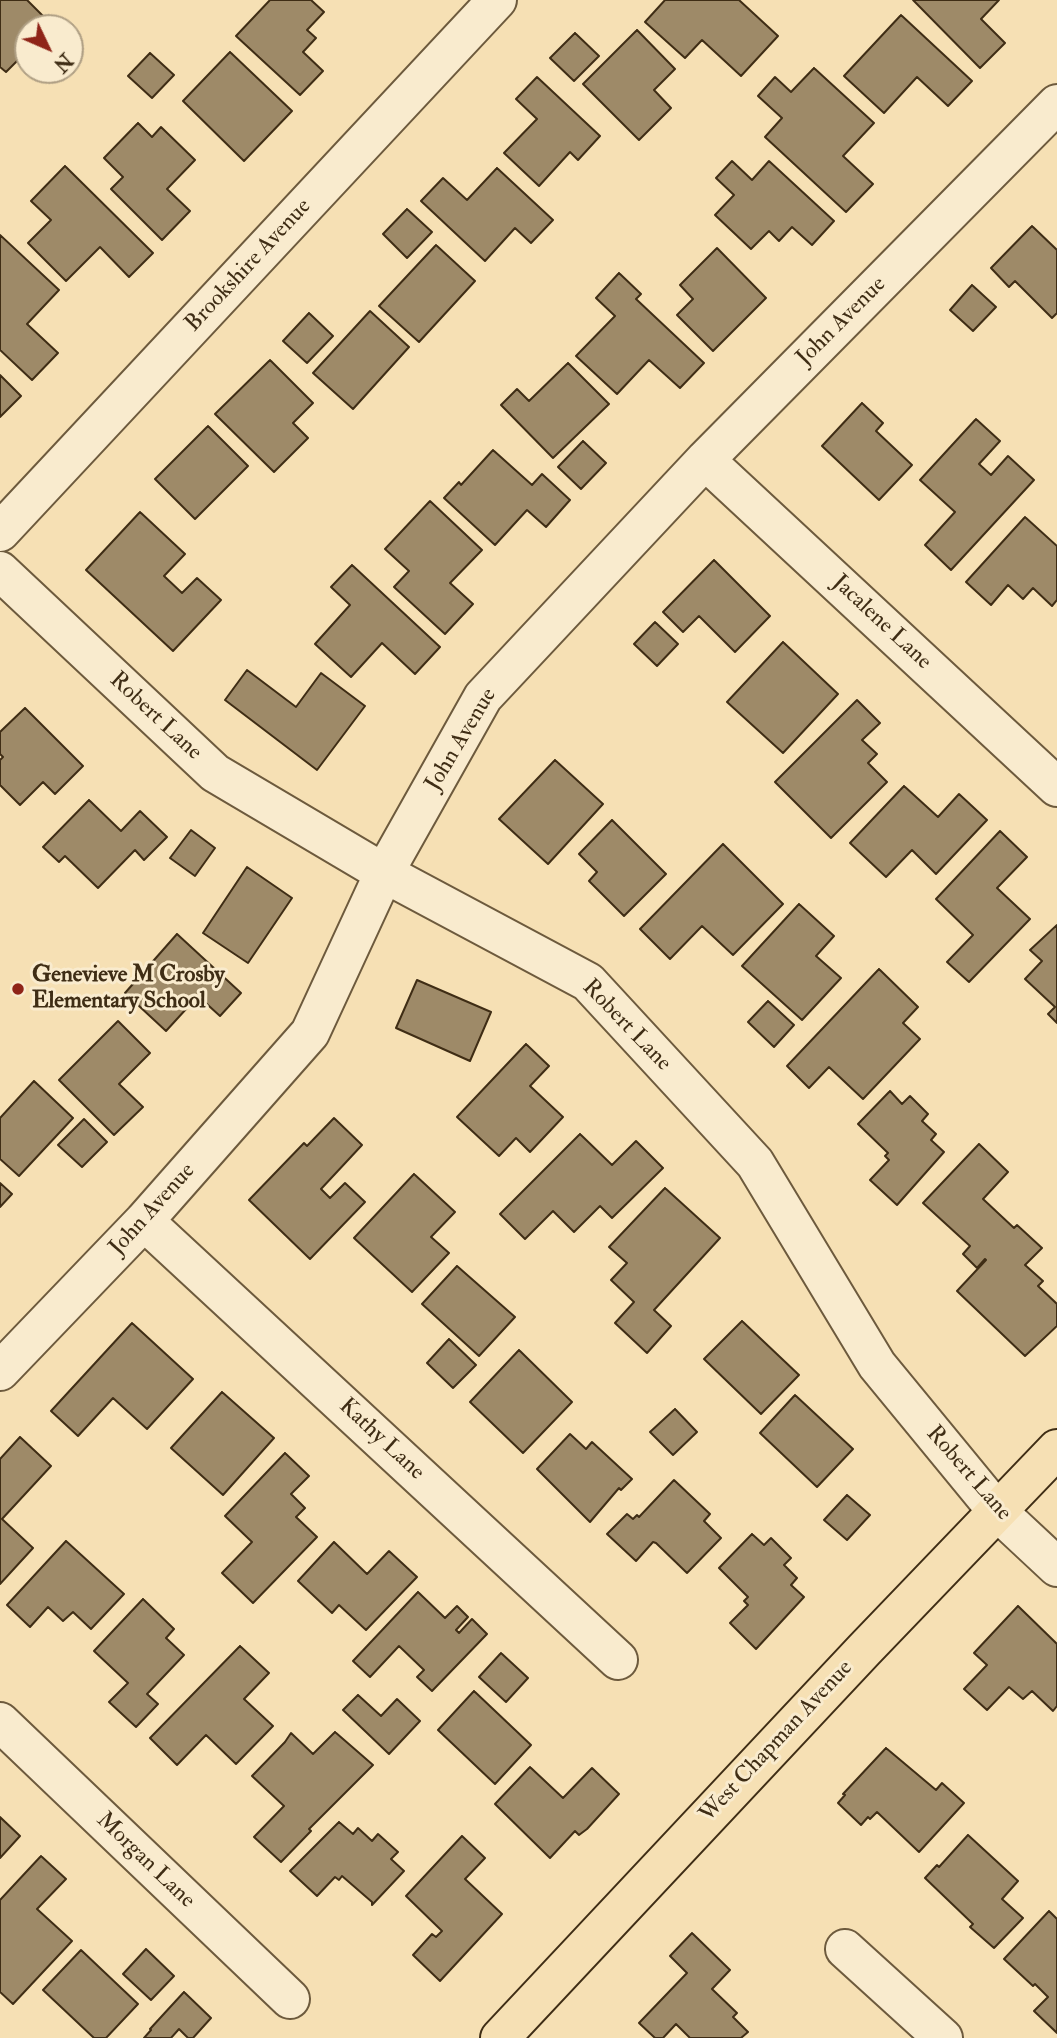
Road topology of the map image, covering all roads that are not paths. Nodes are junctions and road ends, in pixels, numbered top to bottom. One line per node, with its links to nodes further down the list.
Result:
1 (497, 0): 4 (street, Brookshire Avenue)
2 (1049, 128): 3 (street, John Avenue)
3 (705, 460): 6 (street, Jacalene Lane); 7 (street, John Avenue)
4 (0, 532)
5 (0, 571): 7 (street, Robert Lane)
6 (1057, 787)
7 (384, 873): 8 (street, John Avenue); 11 (street, Robert Lane)
8 (144, 1221): 9 (street, John Avenue); 13 (street, Kathy Lane)
9 (0, 1371)
10 (1057, 1449): 11 (main road, West Chapman Avenue)
11 (998, 1511): 12 (street, Robert Lane); 17 (main road, West Chapman Avenue)
12 (1057, 1567)
13 (618, 1660)
14 (0, 1722): 16 (street, Morgan Lane)
15 (845, 1949): 18 (street)
16 (290, 1999)
17 (500, 2038)
18 (943, 2038)

